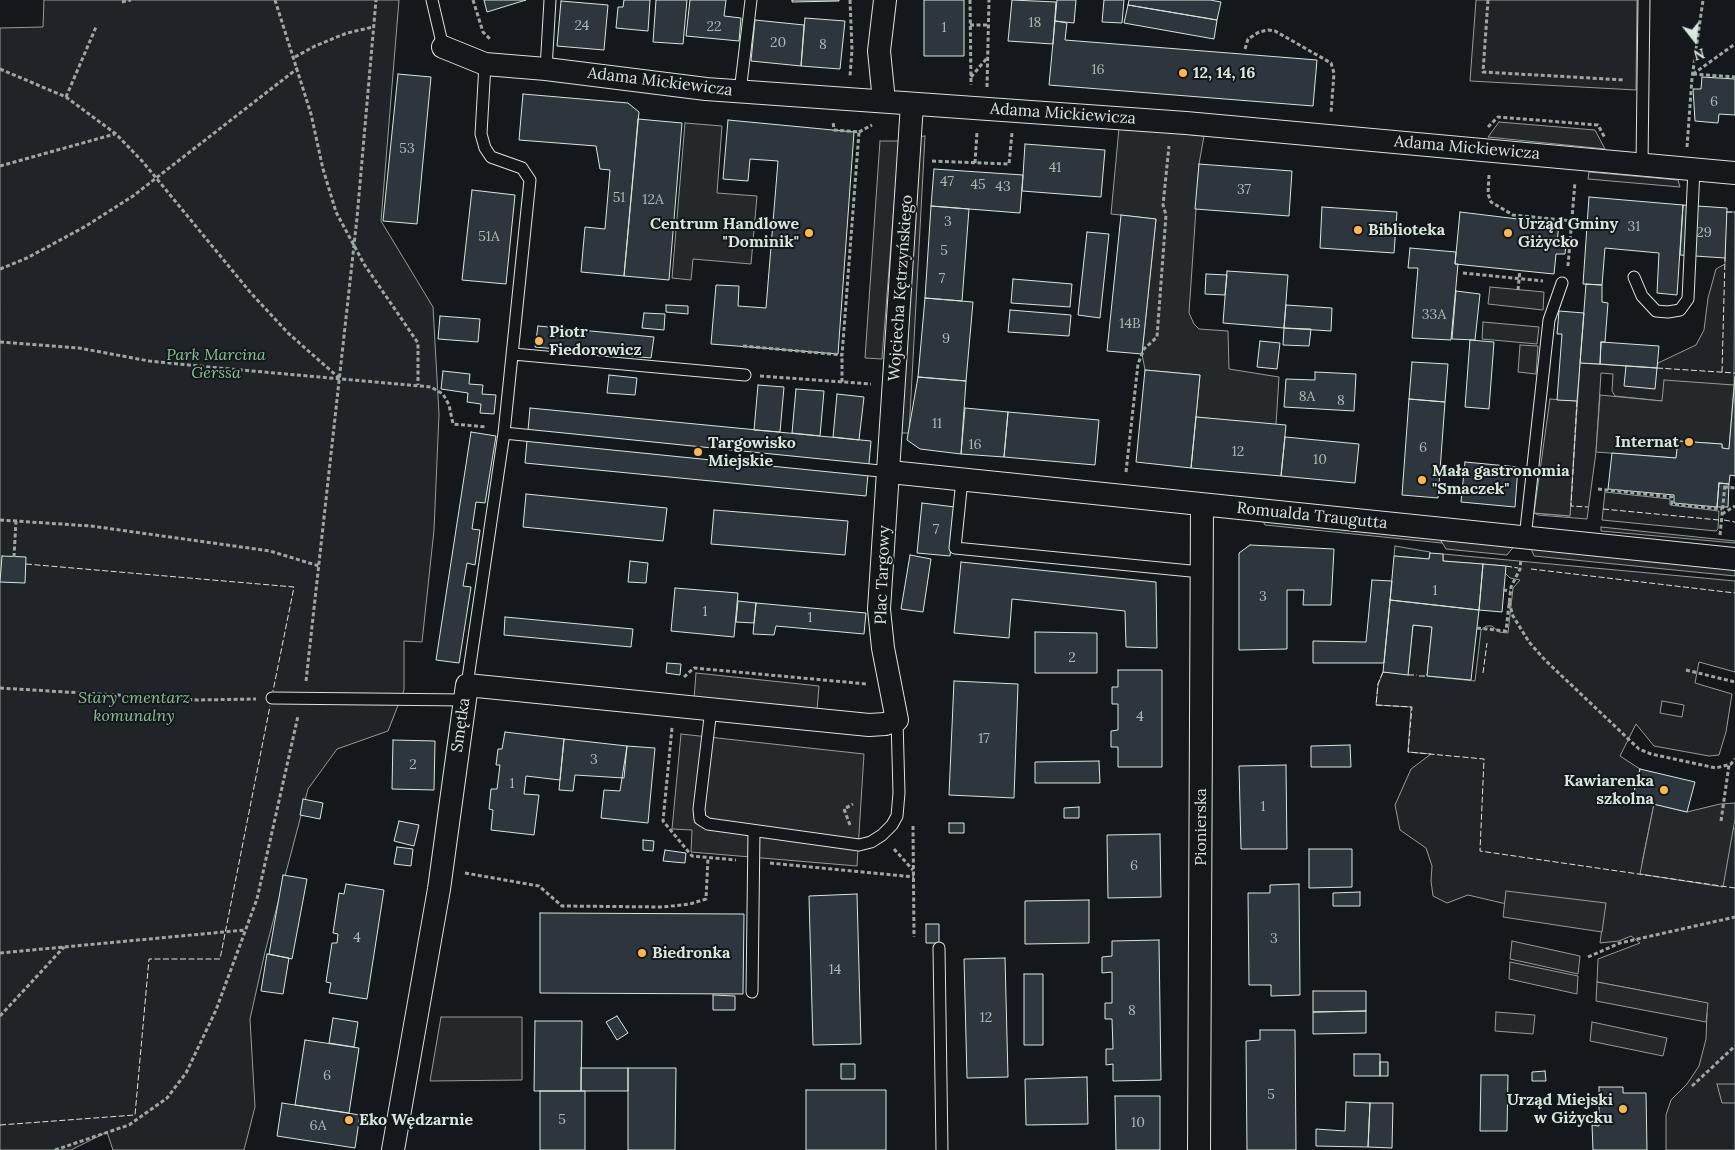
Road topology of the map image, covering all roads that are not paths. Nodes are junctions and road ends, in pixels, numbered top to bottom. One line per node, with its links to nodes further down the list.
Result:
1 (432, 0): 6 (lane, Adama Mickiewicza)
2 (550, 0): 8 (lane)
3 (751, 0): 9 (lane)
4 (885, 0): 10 (street)
5 (1644, 0): 13 (lane)
6 (443, 47): 7 (street, Adama Mickiewicza)
7 (485, 64): 8 (street, Adama Mickiewicza); 17 (lane, Smętka)
8 (546, 69): 9 (street, Adama Mickiewicza)
9 (740, 92): 10 (street, Adama Mickiewicza)
10 (884, 101): 11 (street, Adama Mickiewicza)
11 (912, 104): 13 (street, Adama Mickiewicza); 20 (street, Wojciecha Kętrzyńskiego)
12 (1690, 160): 13 (street, Adama Mickiewicza); 14 (street, Adama Mickiewicza); 15 (lane)
13 (1642, 164)
14 (1735, 173)
15 (1634, 277)
16 (1562, 283): 23 (lane)
17 (513, 354): 18 (lane); 19 (lane, Smętka)
18 (745, 375)
19 (505, 431): 20 (lane); 26 (lane, Smętka)
20 (890, 472): 21 (street, Romualda Traugutta); 29 (street, Plac Targowy)
21 (962, 480): 22 (street, Romualda Traugutta); 25 (lane)
22 (1202, 505): 23 (street, Romualda Traugutta); 25 (street, Pionierska)
23 (1523, 548): 24 (street, Romualda Traugutta)
24 (1735, 559)
25 (1201, 572): 35 (street, Pionierska)
26 (466, 692): 27 (lane); 28 (street); 33 (street, Smętka)
27 (272, 698)
28 (711, 709): 29 (street); 30 (lane)
29 (897, 720): 30 (lane)
30 (754, 831): 32 (lane)
31 (939, 948): 34 (lane)
32 (752, 992)
33 (393, 1150)
34 (942, 1150)
35 (1199, 1150)

